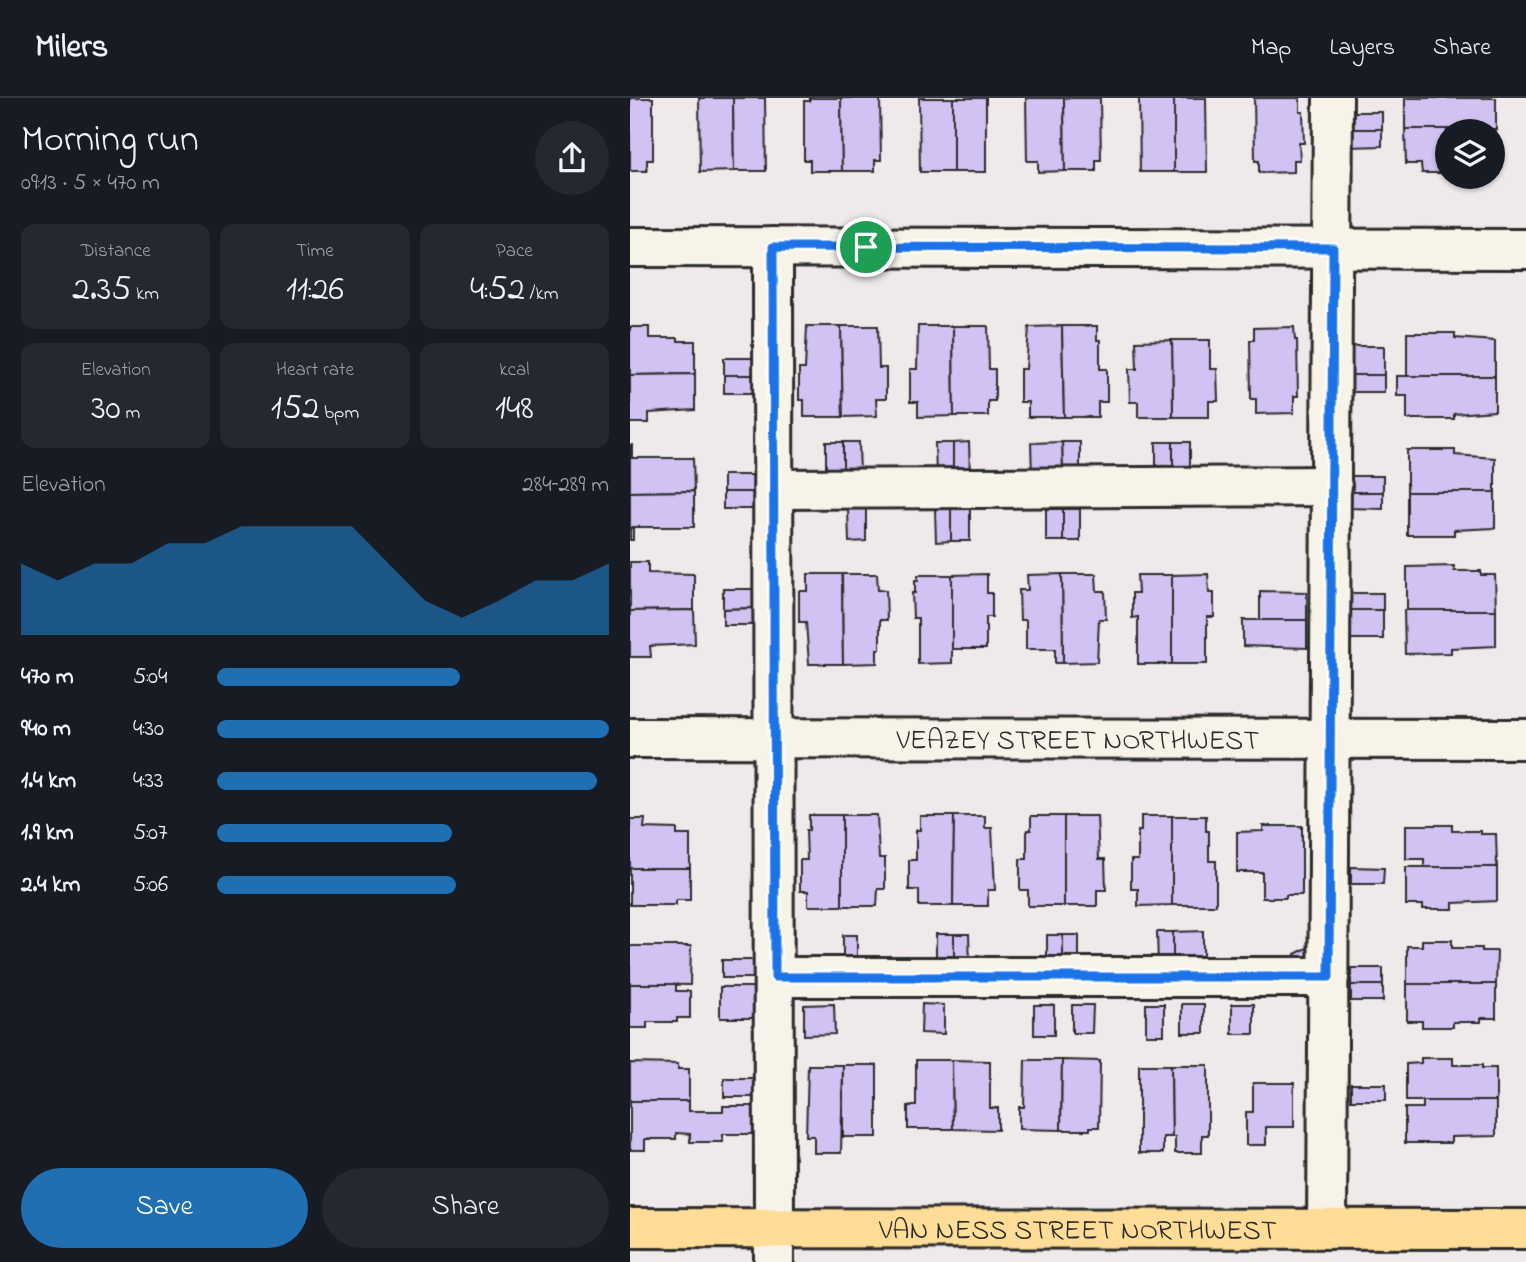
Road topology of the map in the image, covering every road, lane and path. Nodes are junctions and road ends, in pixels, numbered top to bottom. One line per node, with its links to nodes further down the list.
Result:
1 (1333, 98): 4 (street)
2 (630, 247): 3 (street)
3 (773, 247): 4 (street); 7 (street)
4 (1333, 248): 5 (street); 6 (street)
5 (1526, 249)
6 (1332, 486): 7 (street); 10 (street)
7 (774, 489): 9 (street)
8 (630, 738): 9 (street, VEAZEY STREET NORTHWEST)
9 (775, 738): 10 (street, VEAZEY STREET NORTHWEST); 12 (street)
10 (1331, 739): 11 (street, VEAZEY STREET NORTHWEST); 13 (street)
11 (1526, 739)
12 (775, 977): 13 (street); 17 (street)
13 (1329, 977): 15 (street)
14 (630, 1228): 17 (main road, VAN NESS STREET NORTHWEST)
15 (1327, 1228): 16 (main road, VAN NESS STREET NORTHWEST); 17 (main road, VAN NESS STREET NORTHWEST)
16 (1526, 1228)
17 (774, 1245)

